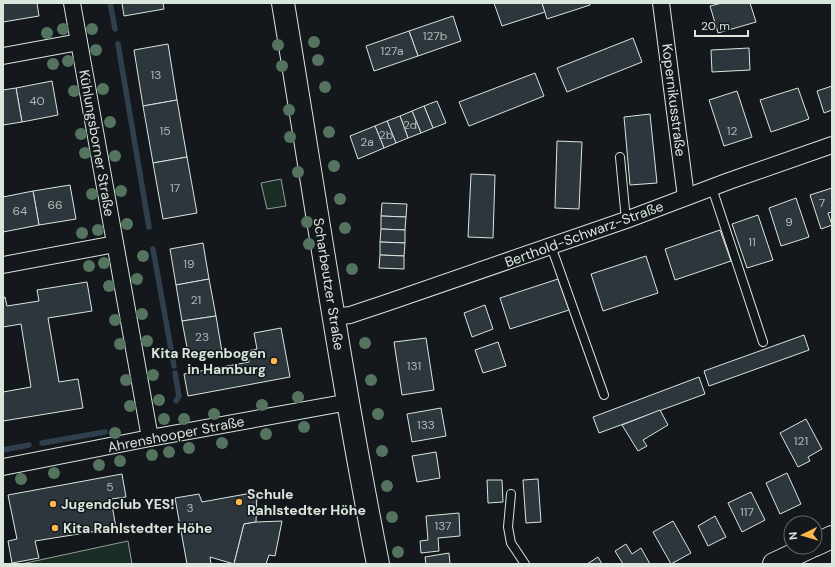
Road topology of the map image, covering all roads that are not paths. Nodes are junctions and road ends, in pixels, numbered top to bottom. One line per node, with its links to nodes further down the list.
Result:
1 (72, 3): 4 (street, Kühlungsborner Straße)
2 (283, 3): 14 (main road, Scharbeutzer Straße)
3 (661, 3): 9 (street, Kopernikusstraße)
4 (79, 42): 5 (street); 11 (street, Kühlungsborner Straße)
5 (3, 56)
6 (832, 145): 8 (street, Berthold-Schwarz-Straße)
7 (620, 157): 10 (lane)
8 (712, 188): 9 (street, Berthold-Schwarz-Straße); 15 (lane)
9 (686, 197): 10 (street, Berthold-Schwarz-Straße)
10 (626, 220): 12 (street, Berthold-Schwarz-Straße)
11 (115, 244): 13 (street); 18 (street, Kühlungsborner Straße)
12 (551, 246): 14 (street, Berthold-Schwarz-Straße); 16 (lane)
13 (3, 266)
14 (334, 317): 17 (main road, Scharbeutzer Straße)
15 (763, 342)
16 (604, 395)
17 (349, 402): 18 (street, Ahrenshooper Straße); 22 (main road, Scharbeutzer Straße)
18 (150, 438): 19 (street, Ahrenshooper Straße)
19 (3, 467)
20 (511, 494): 23 (lane)
21 (793, 555): 24 (main road)
22 (378, 564)
23 (525, 564)
24 (774, 564)

